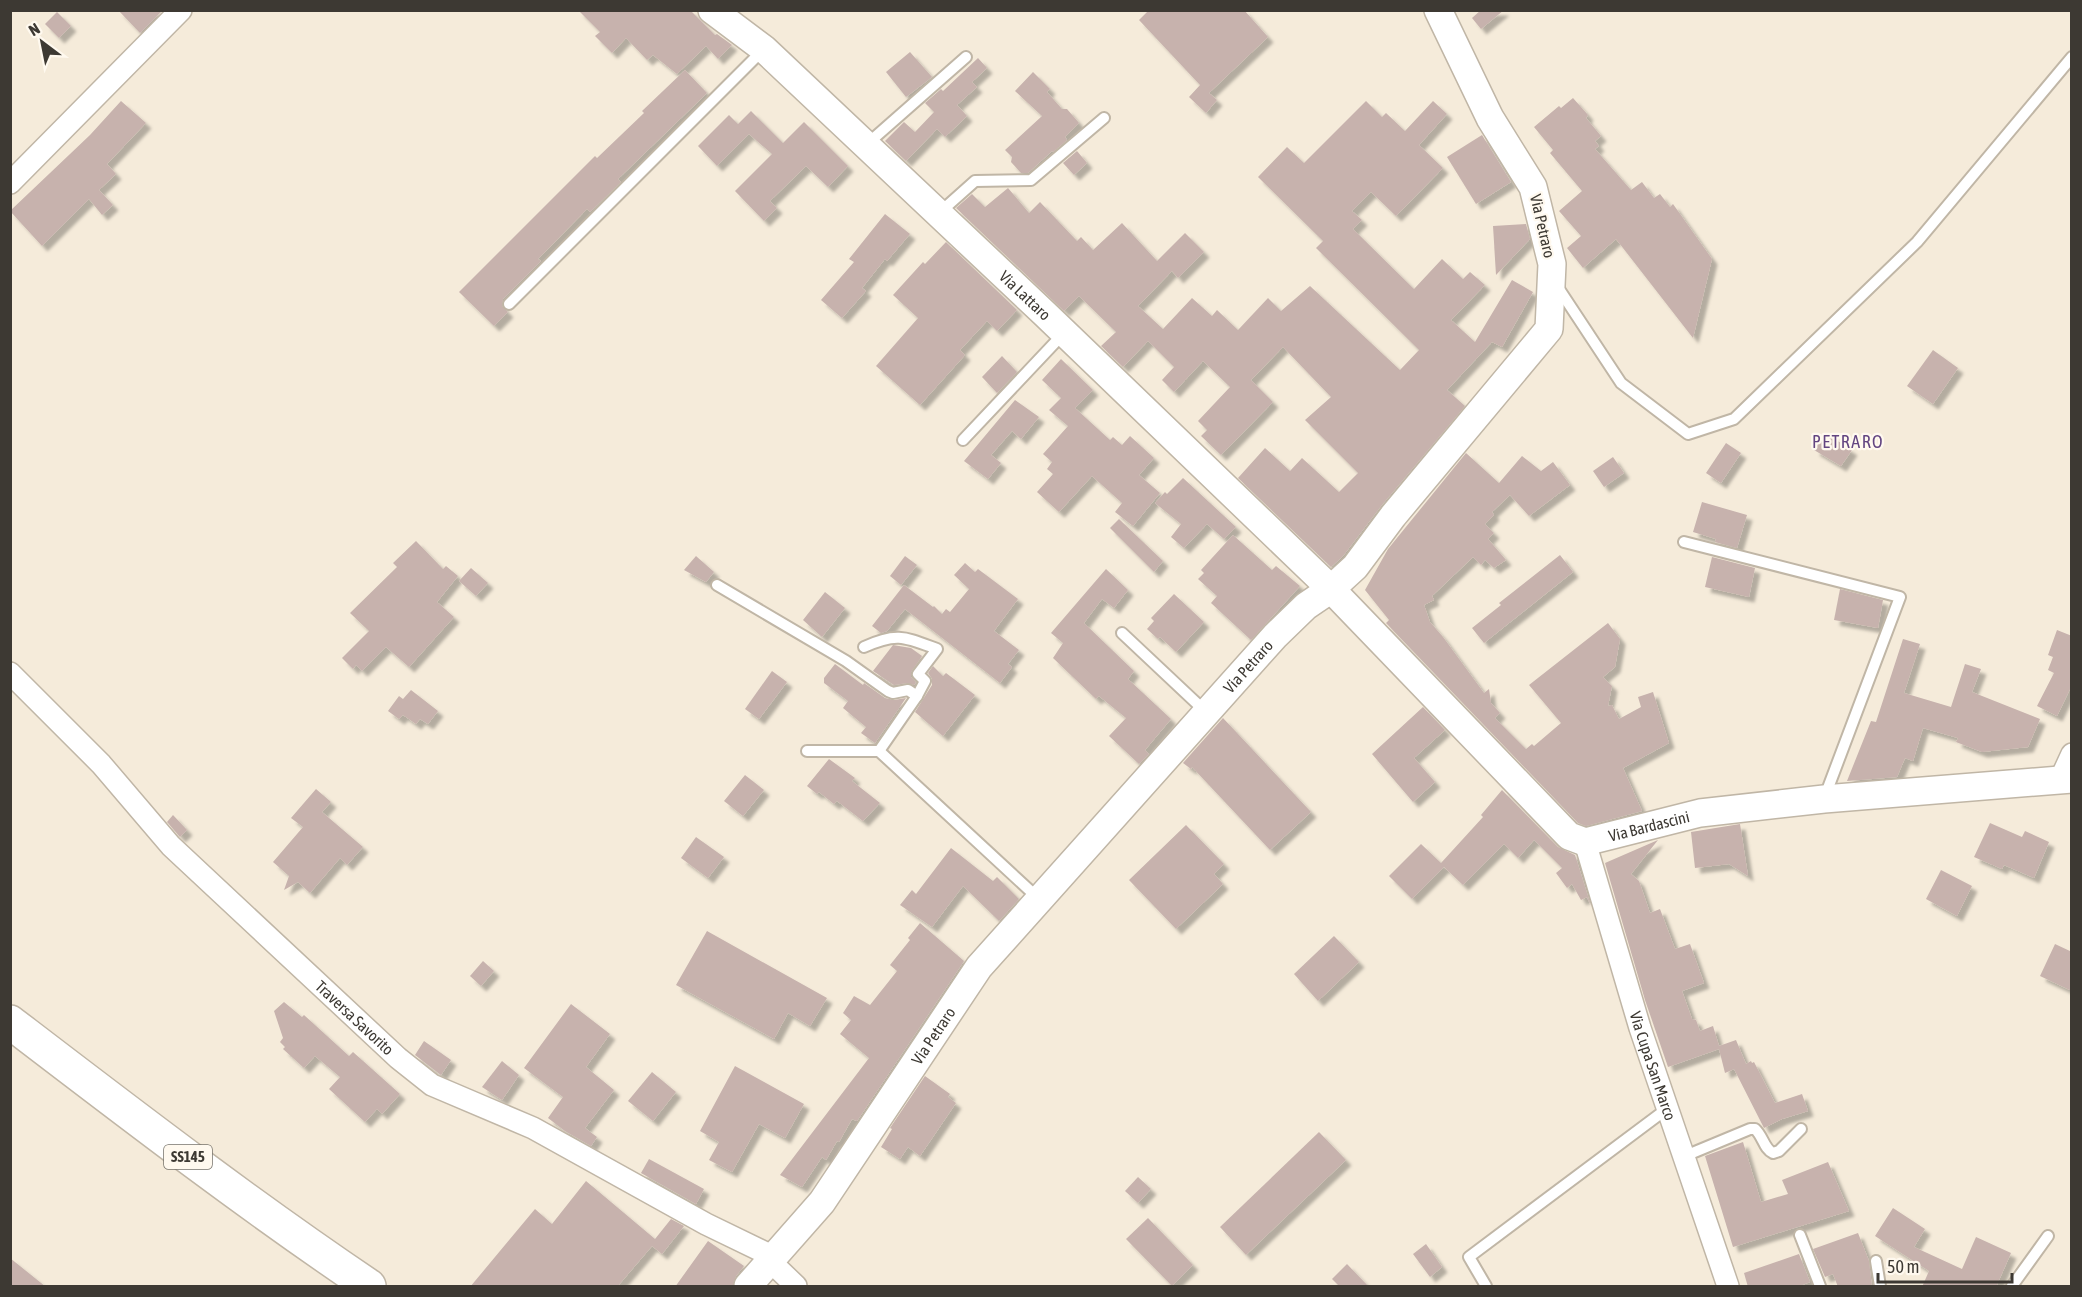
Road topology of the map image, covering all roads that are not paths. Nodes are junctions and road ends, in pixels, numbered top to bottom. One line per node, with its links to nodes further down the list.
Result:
1 (181, 10): 9 (street)
2 (712, 10): 4 (street, Via Lattaro)
3 (1438, 10): 11 (street, Via Petraro)
4 (764, 50): 8 (street, Via Lattaro); 12 (lane)
5 (966, 57): 8 (lane)
6 (2072, 57): 11 (lane)
7 (1104, 118): 10 (lane)
8 (865, 145): 10 (street, Via Lattaro)
9 (10, 183)
10 (938, 214): 13 (street, Via Lattaro)
11 (1551, 278): 17 (street, Via Petraro)
12 (509, 304)
13 (1064, 333): 14 (lane); 17 (street, Via Lattaro)
14 (963, 440)
15 (1684, 543): 27 (lane)
16 (717, 585): 21 (lane)
17 (1330, 589): 22 (street, Via Petraro); 28 (street, Via Bardascini)
18 (1122, 633): 22 (lane)
19 (864, 647): 21 (lane)
20 (10, 673): 36 (street, Traversa Savorito)
21 (917, 696): 24 (lane)
22 (1207, 712): 29 (street, Via Petraro)
23 (807, 751): 24 (lane)
24 (879, 752): 29 (lane)
25 (2072, 754): 26 (street)
26 (2066, 779): 27 (street, Via Bardascini)
27 (1824, 799): 28 (street, Via Bardascini)
28 (1585, 843): 31 (street, Via Cupa San Marco)
29 (1039, 899): 36 (street, Via Petraro)
30 (10, 1023): 38 (highway, SS145)
31 (1668, 1108): 33 (street, Via Cupa San Marco); 41 (lane)
32 (1801, 1129): 33 (lane)
33 (1685, 1156): 42 (street, Via Cupa San Marco)
34 (1800, 1235): 43 (lane)
35 (2048, 1236): 45 (lane)
36 (772, 1259): 39 (street, Via Petraro); 40 (street, Traversa Savorito)
37 (1876, 1261): 44 (lane)
38 (369, 1287)
39 (748, 1287)
40 (796, 1287)
41 (1486, 1287)
42 (1728, 1287)
43 (1820, 1287)
44 (1880, 1287)
45 (2012, 1287)

